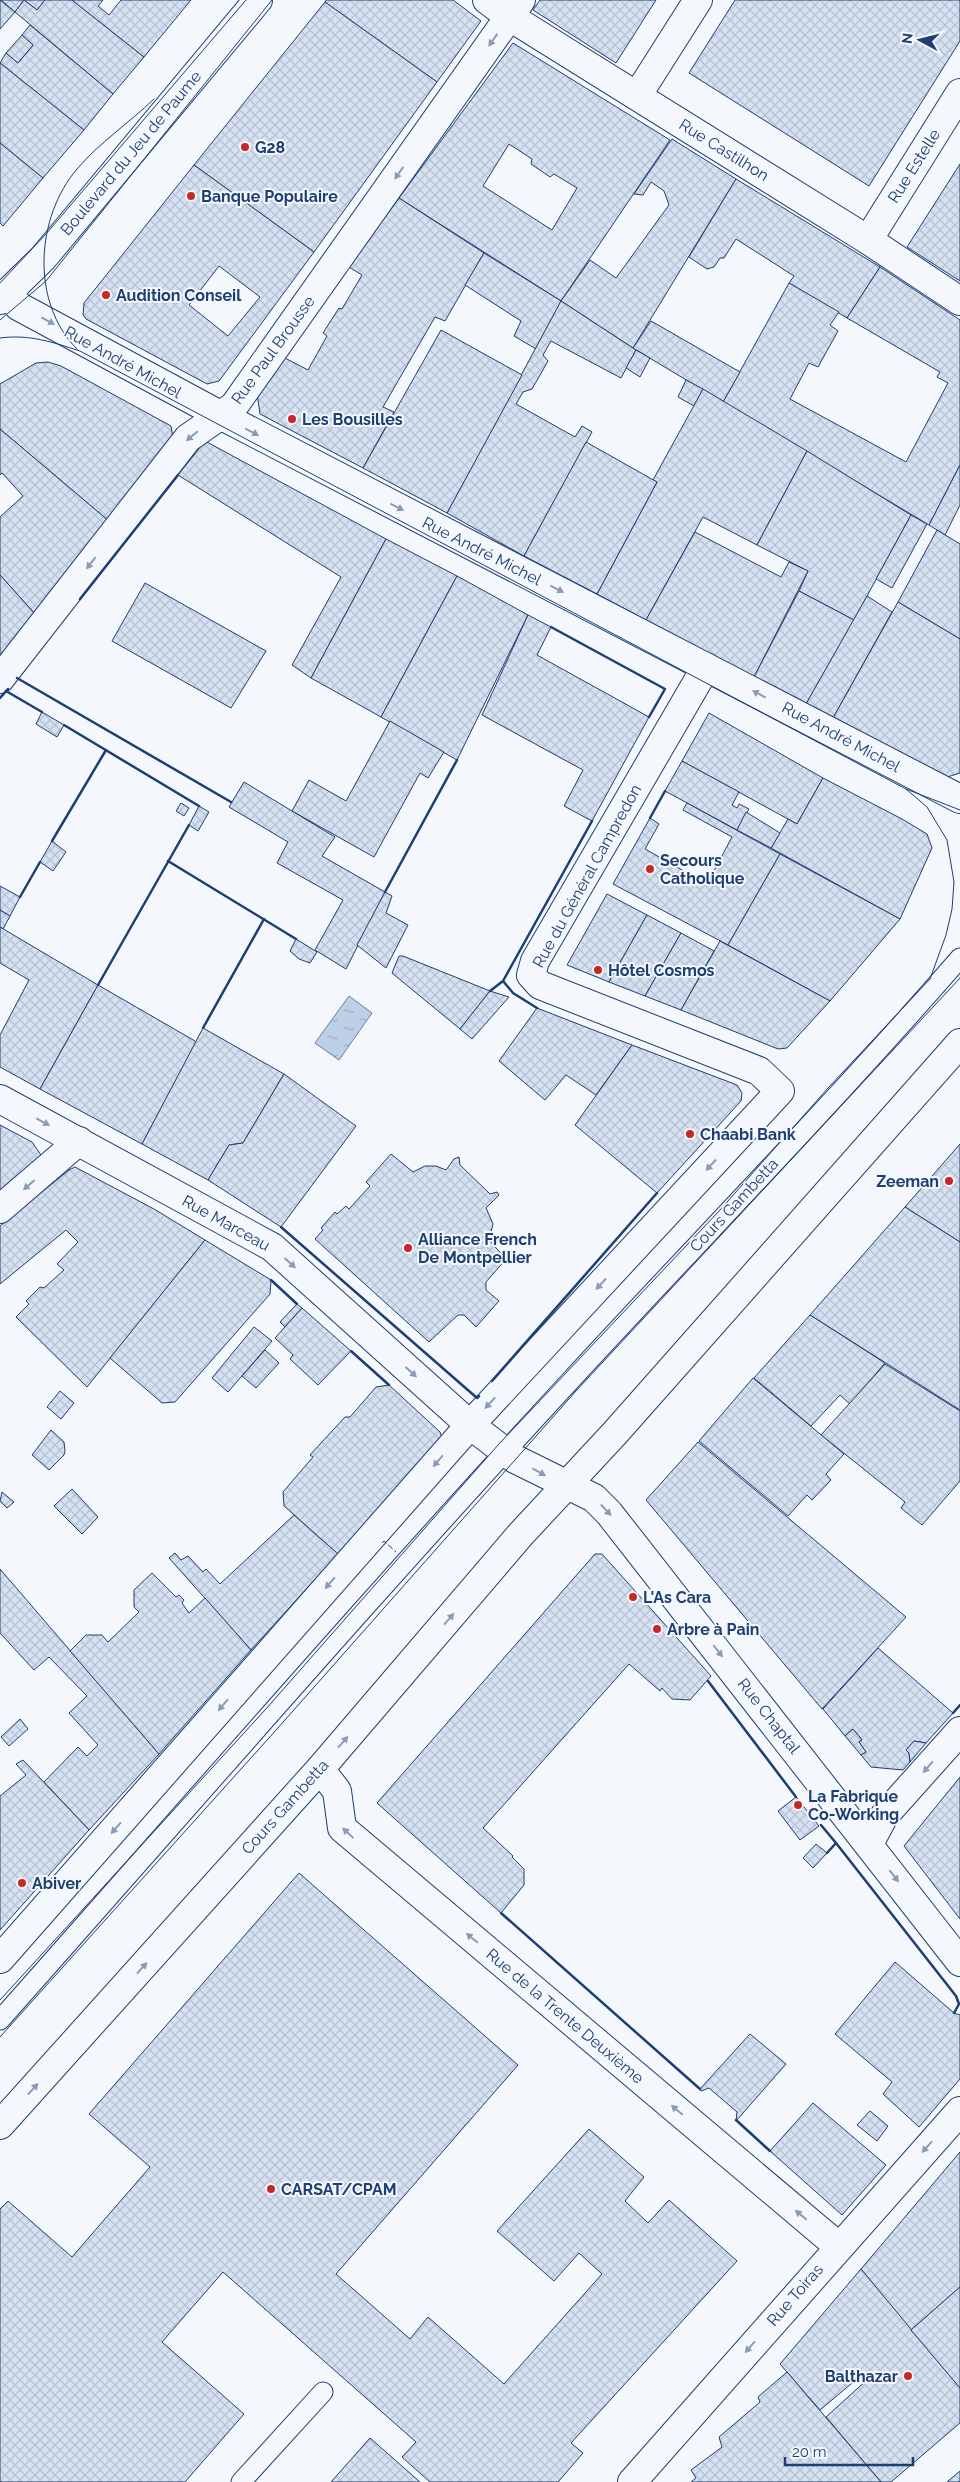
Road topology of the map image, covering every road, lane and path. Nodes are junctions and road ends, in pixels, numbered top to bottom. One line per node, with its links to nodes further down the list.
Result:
1 (258, 0): 8 (street, Boulevard du Jeu de Paume)
2 (486, 0): 4 (street, Rue Castilhon)
3 (698, 0): 6 (street)
4 (515, 8): 6 (street, Rue Castilhon); 10 (street, Rue Paul Brousse, one-way to 10)
5 (960, 93): 7 (street, Rue Estelle)
6 (637, 96): 7 (street, Rue Castilhon)
7 (868, 240): 9 (street, Rue Castilhon)
8 (5, 297): 10 (street, Rue André Michel, one-way to 10)
9 (960, 301)
10 (220, 415): 11 (street, Rue André Michel, one-way to 11); 12 (street, Rue Paul Brousse, one-way to 12)
11 (706, 667): 13 (street, Rue André Michel, one-way to 11); 19 (street, Rue du Général Campredon, one-way to 19)
12 (0, 679)
13 (960, 799)
14 (960, 958): 20 (lane, Cours Gambetta)
15 (960, 1043): 21 (street, Cours Gambetta)
16 (0, 1099): 17 (street, Rue Marceau, one-way to 17)
17 (79, 1142): 18 (street, one-way to 18); 19 (street, Rue Marceau, one-way to 19)
18 (0, 1210)
19 (470, 1424): 20 (street); 25 (street, one-way to 25)
20 (506, 1451): 21 (street, one-way to 21); 27 (lane, Cours Gambetta)
21 (565, 1485): 23 (street, Cours Gambetta, one-way to 21); 24 (street, Rue Chaptal, one-way to 24)
22 (960, 1731): 24 (street, one-way to 24)
23 (320, 1769): 29 (street, Cours Gambetta, one-way to 23); 30 (street, Rue de la Trente Deuxième, one-way to 23)
24 (869, 1844): 26 (street, Rue Chaptal, one-way to 26)
25 (0, 1959)
26 (960, 1962)
27 (0, 2020)
28 (960, 2110): 30 (street, Rue Toiras, one-way to 30)
29 (0, 2125)
30 (838, 2246): 33 (street, Rue Toiras, one-way to 33)
31 (323, 2392): 32 (lane)
32 (241, 2482)
33 (632, 2482)

